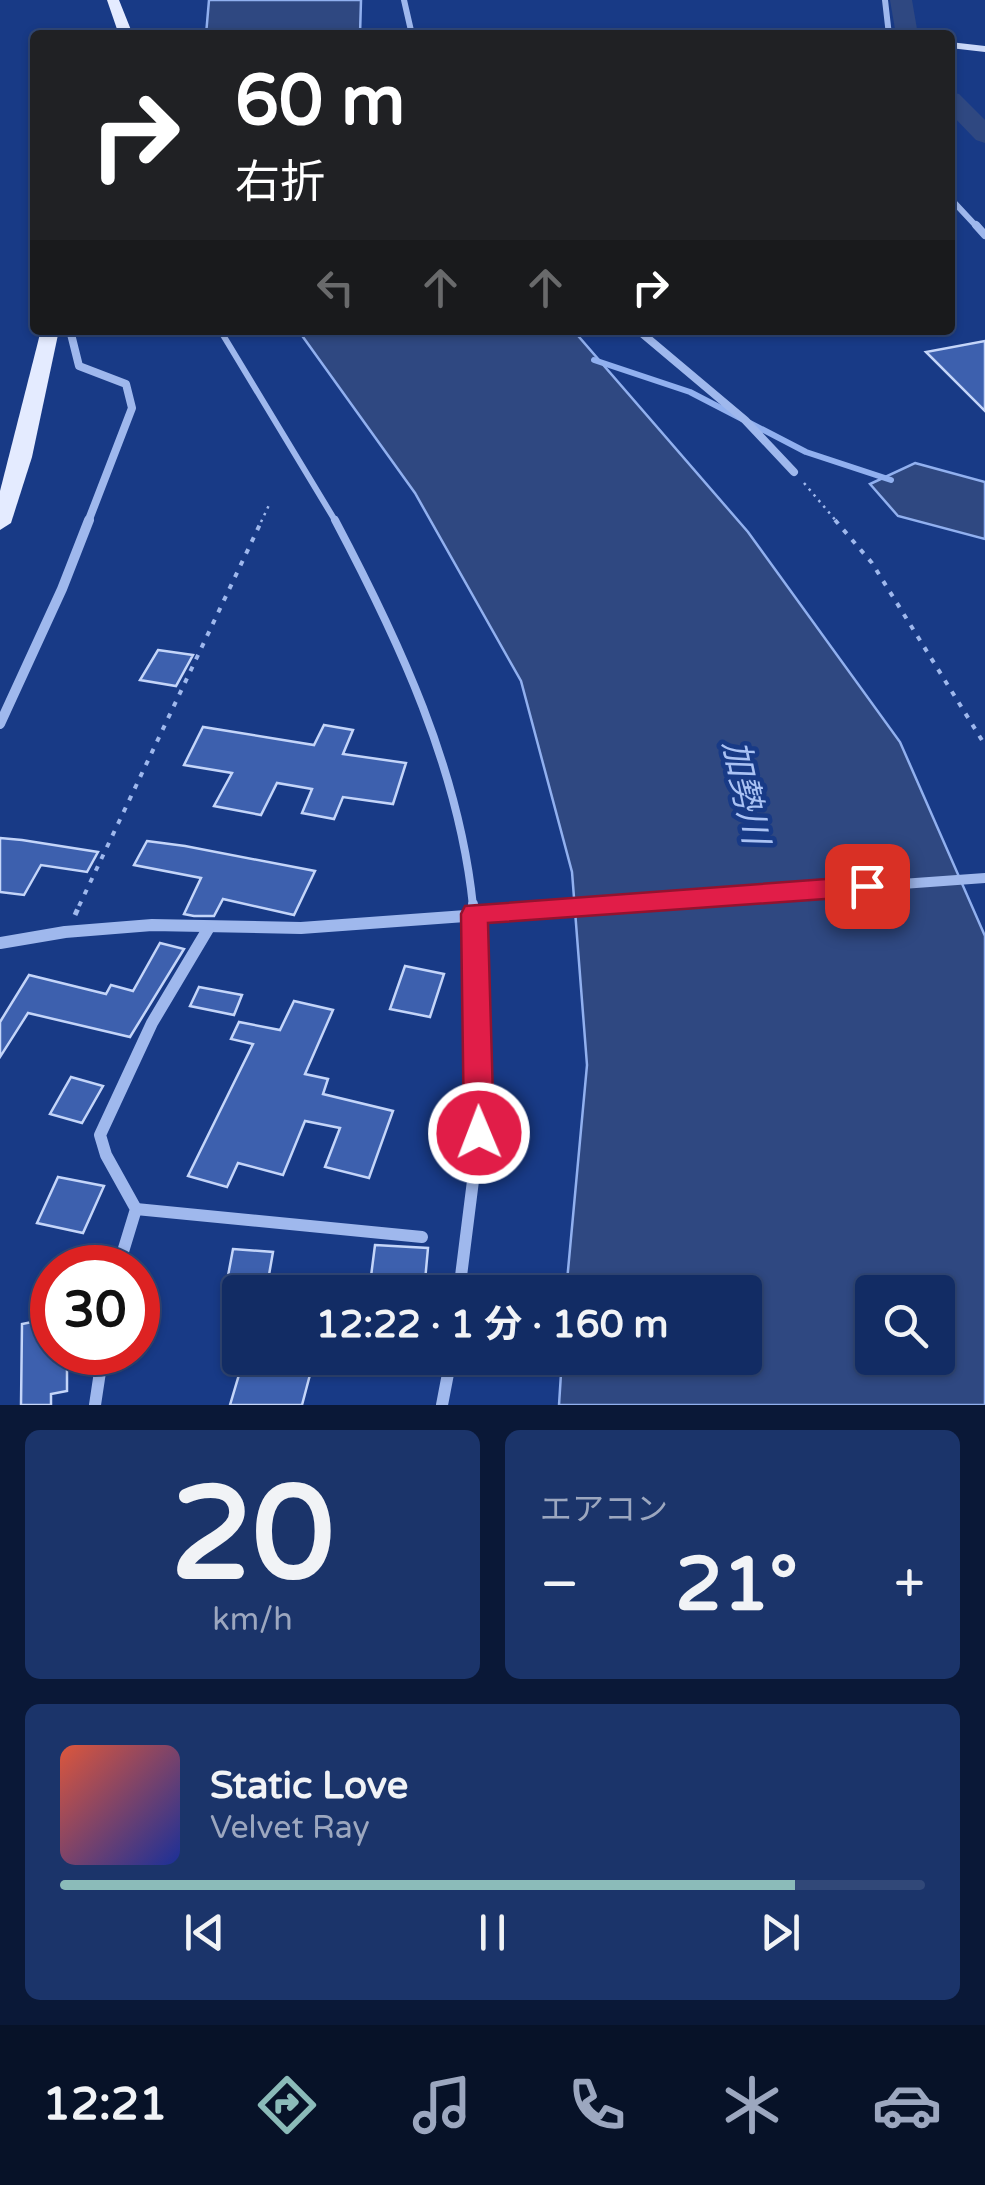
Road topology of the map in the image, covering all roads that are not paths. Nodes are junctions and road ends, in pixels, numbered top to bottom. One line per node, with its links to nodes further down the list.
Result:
1 (113, 0): 4 (main road)
2 (404, 0): 5 (street)
3 (885, 0): 6 (street)
4 (124, 30)
5 (411, 30)
6 (888, 30)
7 (955, 46): 8 (street)
8 (985, 50)
9 (955, 203): 10 (street)
10 (985, 235)
11 (49, 335): 16 (main road)
12 (71, 335): 17 (street)
13 (223, 335): 19 (lane)
14 (644, 335): 15 (street)
15 (794, 472)
16 (0, 523)
17 (0, 724)
18 (985, 878): 19 (street)
19 (474, 914): 20 (street); 25 (street)
20 (208, 930): 21 (street); 22 (street)
21 (0, 942)
22 (136, 1209): 23 (street); 24 (street)
23 (422, 1237)
24 (125, 1245)
25 (462, 1275)
26 (100, 1375): 28 (street)
27 (447, 1375): 29 (street)
28 (95, 1405)
29 (442, 1405)

